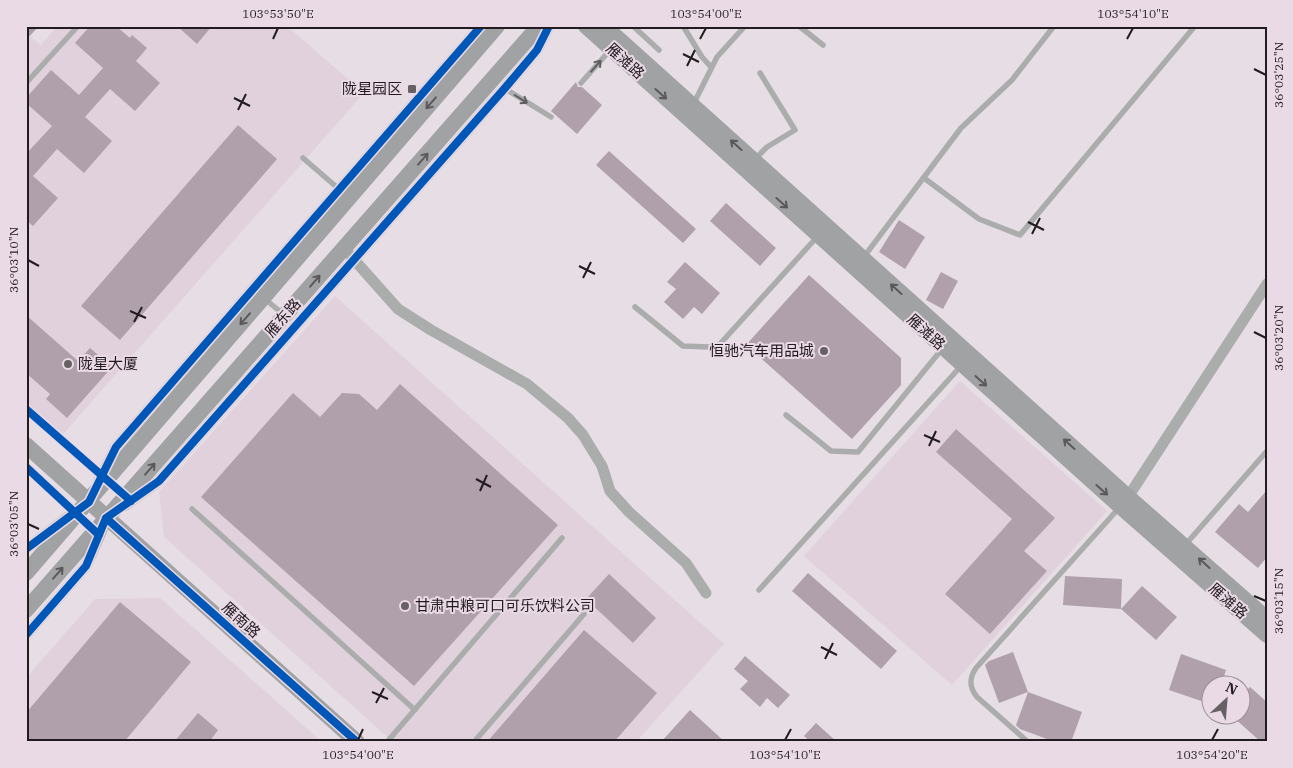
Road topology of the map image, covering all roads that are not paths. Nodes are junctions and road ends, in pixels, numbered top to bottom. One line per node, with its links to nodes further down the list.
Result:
1 (78, 26): 19 (lane)
2 (482, 26): 27 (street)
3 (496, 26): 27 (main road, 雁东路, one-way to 27)
4 (539, 26): 21 (main road, 雁东路)
5 (548, 26): 21 (street)
6 (586, 26): 15 (main road, 雁滩路)
7 (604, 26): 22 (main road, 雁滩路)
8 (634, 26): 16 (lane)
9 (683, 26): 17 (lane)
10 (745, 26): 17 (lane)
11 (799, 26): 14 (lane)
12 (1054, 26): 26 (lane)
13 (1195, 26): 26 (lane)
14 (823, 45)
15 (611, 49): 20 (lane, one-way to 15); 28 (main road, 雁滩路, one-way to 28)
16 (659, 50)
17 (711, 67): 22 (lane)
18 (760, 73): 25 (lane)
19 (26, 82)
20 (581, 83)
21 (498, 84): 23 (lane, one-way to 23); 29 (main road, 雁东路, one-way to 21)
22 (692, 106): 25 (main road, 雁滩路, one-way to 22)
23 (551, 117)
24 (303, 158): 27 (lane)
25 (753, 160): 30 (main road, 雁滩路)
26 (924, 178): 30 (lane)
27 (344, 194): 32 (main road, 雁东路); 40 (street)
28 (818, 235): 33 (lane); 35 (main road, 雁滩路)
29 (349, 254): 34 (main road, 雁东路, one-way to 29); 49 (street)
30 (863, 258): 36 (main road, 雁滩路, one-way to 30)
31 (1267, 284): 41 (street)
32 (264, 298): 34 (lane); 40 (main road, 雁东路, one-way to 40)
33 (635, 307)
34 (290, 320): 43 (main road, 雁东路, one-way to 34)
35 (943, 347): 36 (main road, 雁滩路); 37 (lane)
36 (967, 360): 41 (main road, 雁滩路); 48 (lane)
37 (786, 415)
38 (26, 445): 40 (main road, 雁南路)
39 (1267, 451): 45 (lane)
40 (89, 502): 43 (main road, 雁南路); 46 (street); 47 (main road, 雁东路)
41 (1124, 502): 45 (main road, 雁滩路); 54 (main road, 雁滩路); 59 (lane)
42 (192, 509): 55 (lane)
43 (106, 518): 50 (main road, 雁东路, one-way to 43); 53 (street); 56 (main road, 雁南路)
44 (562, 538): 55 (lane)
45 (1184, 546): 52 (main road, 雁滩路, one-way to 45)
46 (26, 548)
47 (26, 573)
48 (759, 590)
49 (706, 593)
50 (26, 610)
51 (584, 614): 58 (lane)
52 (1267, 619)
53 (26, 635)
54 (1267, 635)
55 (415, 710): 57 (lane)
56 (357, 742)
57 (387, 742)
58 (474, 742)
59 (1028, 742)

